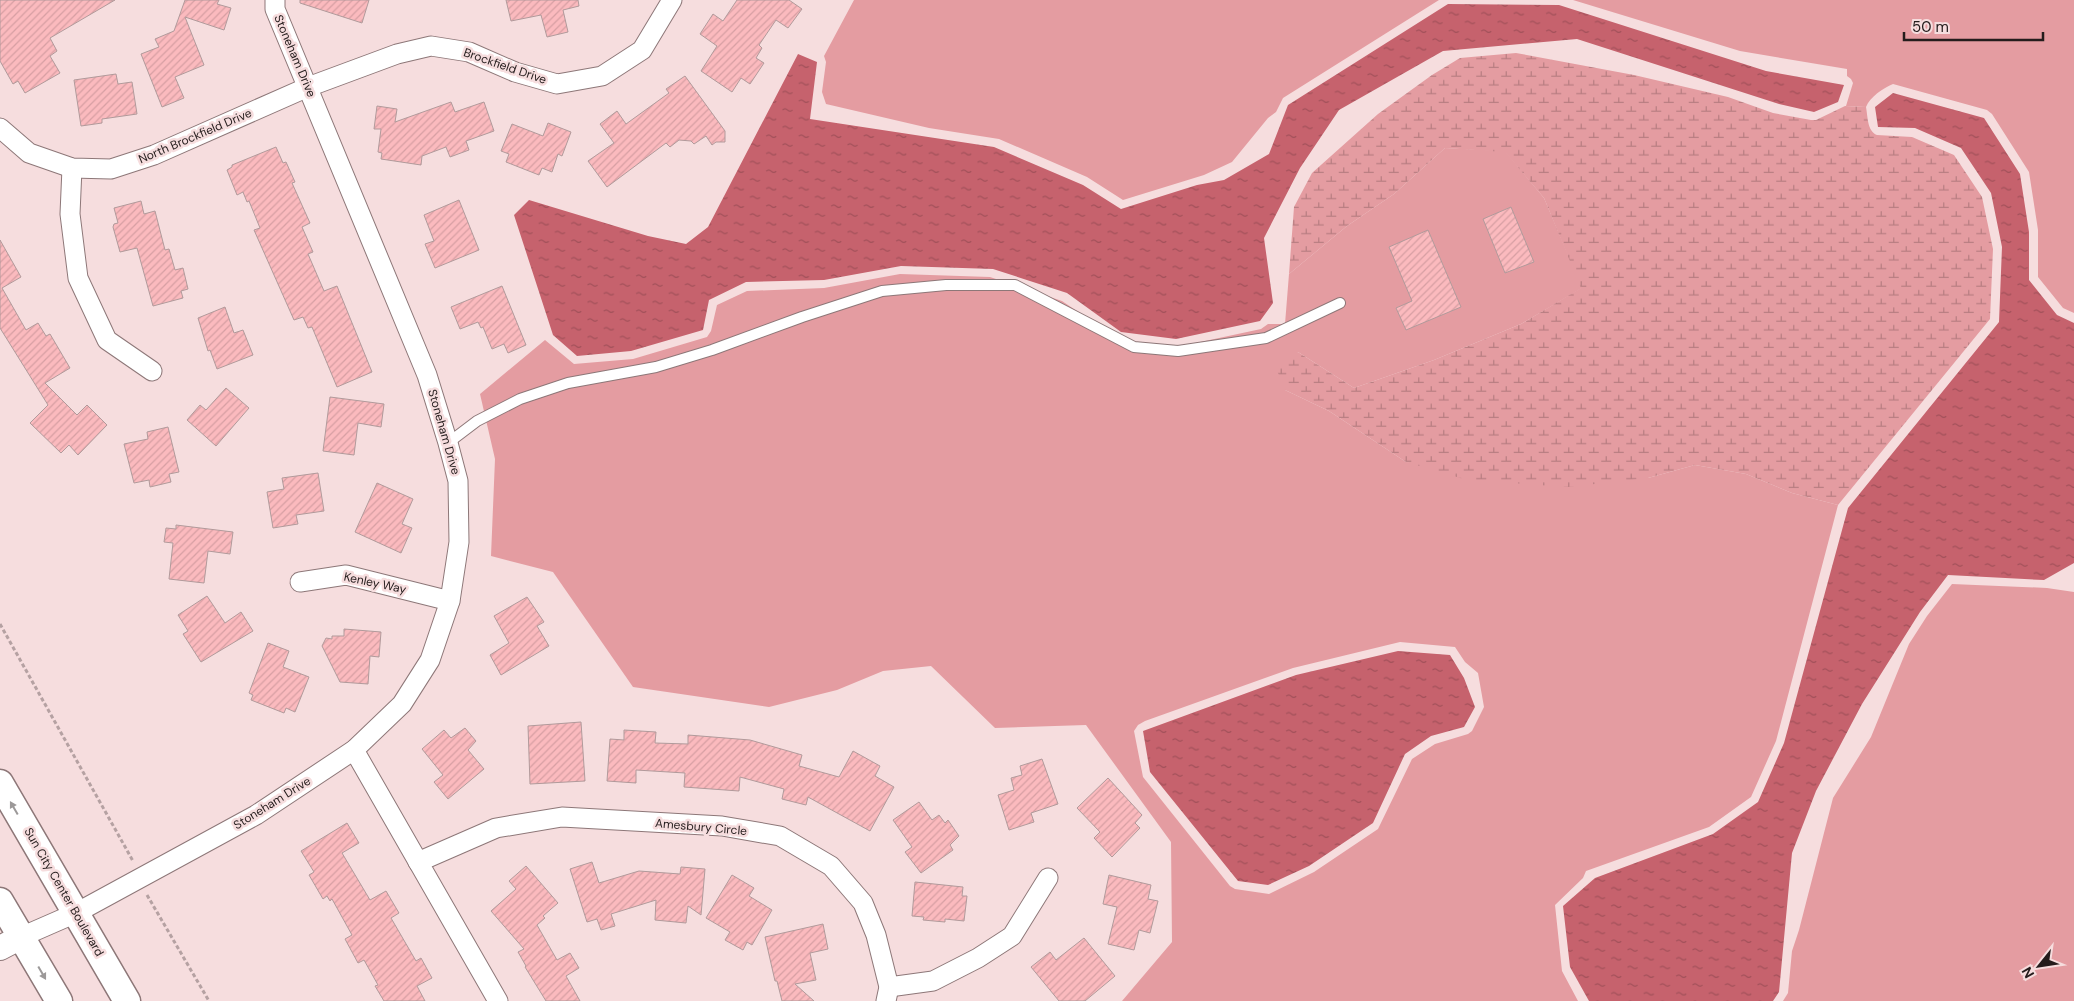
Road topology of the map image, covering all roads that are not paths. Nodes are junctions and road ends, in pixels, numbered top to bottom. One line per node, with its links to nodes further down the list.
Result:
1 (274, 0): 3 (street, Stoneham Drive)
2 (672, 0): 3 (street, Brockfield Drive)
3 (308, 87): 5 (street, North Brockfield Drive); 8 (street, Stoneham Drive)
4 (0, 128): 5 (street, North Brockfield Drive)
5 (72, 168): 7 (street)
6 (1340, 303): 8 (lane)
7 (152, 371)
8 (448, 443): 10 (street, Stoneham Drive)
9 (300, 582): 10 (street, Kenley Way)
10 (450, 601): 11 (street, Stoneham Drive)
11 (354, 750): 13 (street); 16 (street, Stoneham Drive)
12 (0, 783): 16 (main road, Sun City Center Boulevard, one-way to 12)
13 (418, 862): 18 (street, Amesbury Circle); 21 (street)
14 (1048, 878): 18 (street)
15 (0, 901): 17 (main road)
16 (76, 912): 17 (street, Stoneham Drive); 20 (main road, Sun City Center Boulevard)
17 (11, 943): 19 (main road, one-way to 19)
18 (888, 994)
19 (59, 1001)
20 (127, 1001)
21 (498, 1001)

